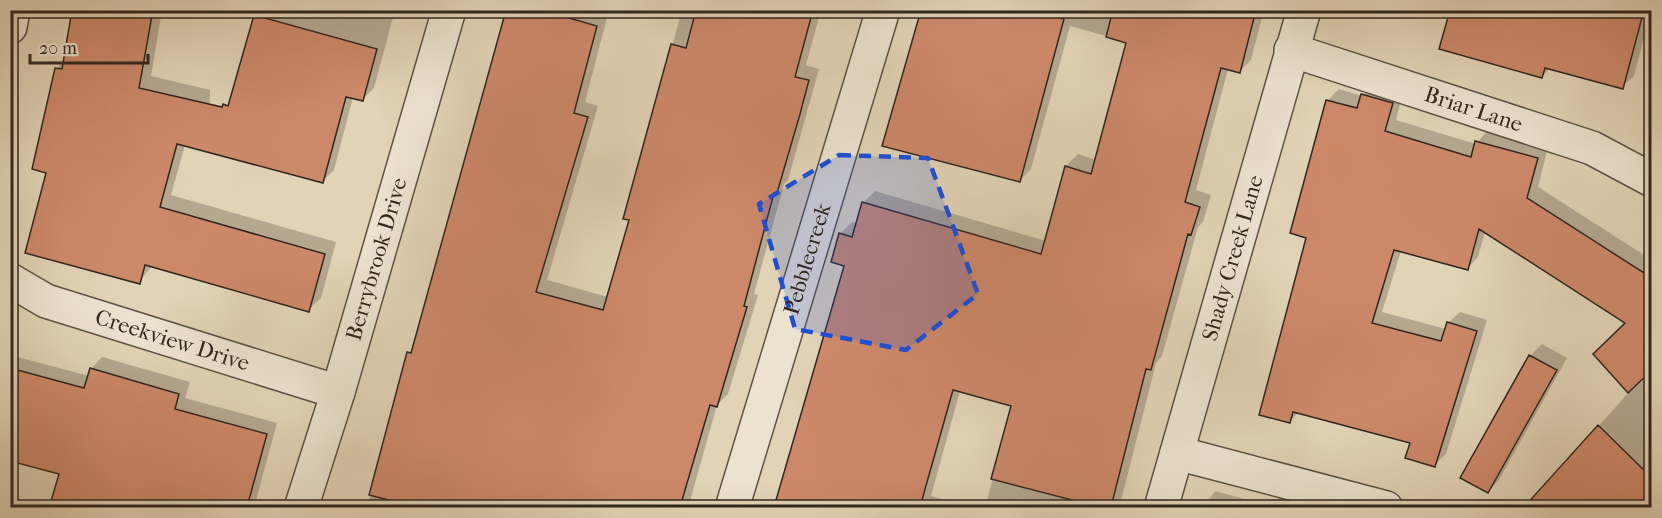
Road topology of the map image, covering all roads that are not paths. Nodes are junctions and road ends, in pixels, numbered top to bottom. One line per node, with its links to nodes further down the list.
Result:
1 (13, 10): 5 (street)
2 (449, 10): 9 (street, Berrybrook Drive)
3 (883, 10): 12 (street, Pebblecreek)
4 (1304, 10): 6 (street, Shady Creek Lane)
5 (10, 27)
6 (1291, 50): 7 (street, Briar Lane); 10 (street, Shady Creek Lane)
7 (1652, 180)
8 (10, 280): 9 (street, Creekview Drive)
9 (338, 392): 11 (street, Berrybrook Drive)
10 (1178, 453): 13 (street, Shady Creek Lane); 14 (street)
11 (301, 507)
12 (732, 507)
13 (1161, 507)
14 (1386, 507)

